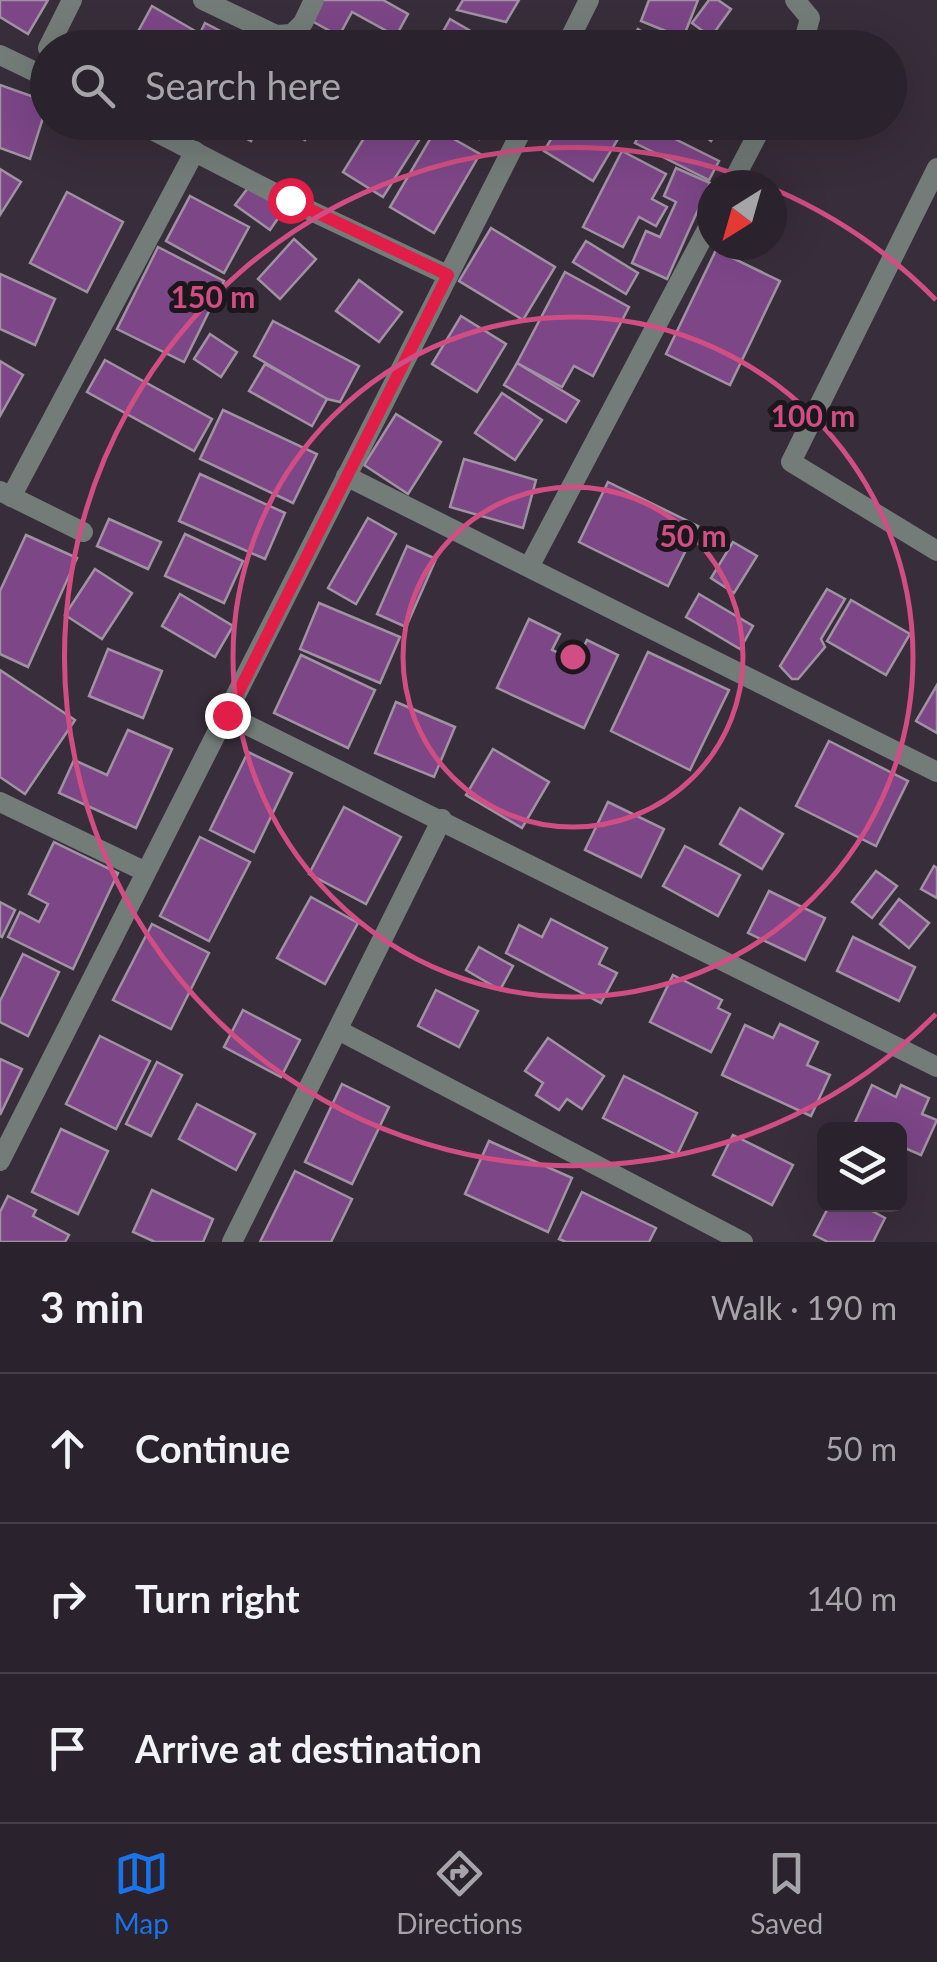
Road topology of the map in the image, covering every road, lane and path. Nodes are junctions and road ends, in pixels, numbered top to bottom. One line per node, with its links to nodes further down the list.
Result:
1 (72, 0): 6 (street)
2 (203, 0): 7 (street)
3 (314, 0): 8 (street)
4 (589, 0): 9 (street)
5 (795, 0): 10 (street)
6 (57, 30)
7 (266, 30)
8 (296, 30)
9 (573, 30)
10 (807, 30)
11 (0, 55): 12 (street)
12 (30, 70)
13 (173, 140): 16 (street)
14 (517, 140): 20 (street)
15 (755, 140): 18 (street)
16 (195, 151): 20 (street); 22 (street)
17 (937, 168): 24 (street)
18 (739, 170)
19 (697, 249): 25 (street)
20 (448, 275): 21 (street)
21 (346, 476): 25 (street); 26 (street)
22 (6, 494): 23 (street)
23 (83, 532)
24 (937, 552)
25 (529, 568): 27 (street)
26 (227, 715): 29 (street); 30 (street)
27 (937, 772)
28 (0, 802): 30 (street)
29 (442, 820): 31 (street); 32 (street)
30 (146, 872): 33 (street)
31 (338, 1030): 34 (street); 35 (street)
32 (937, 1067)
33 (0, 1161)
34 (232, 1242)
35 (743, 1242)

